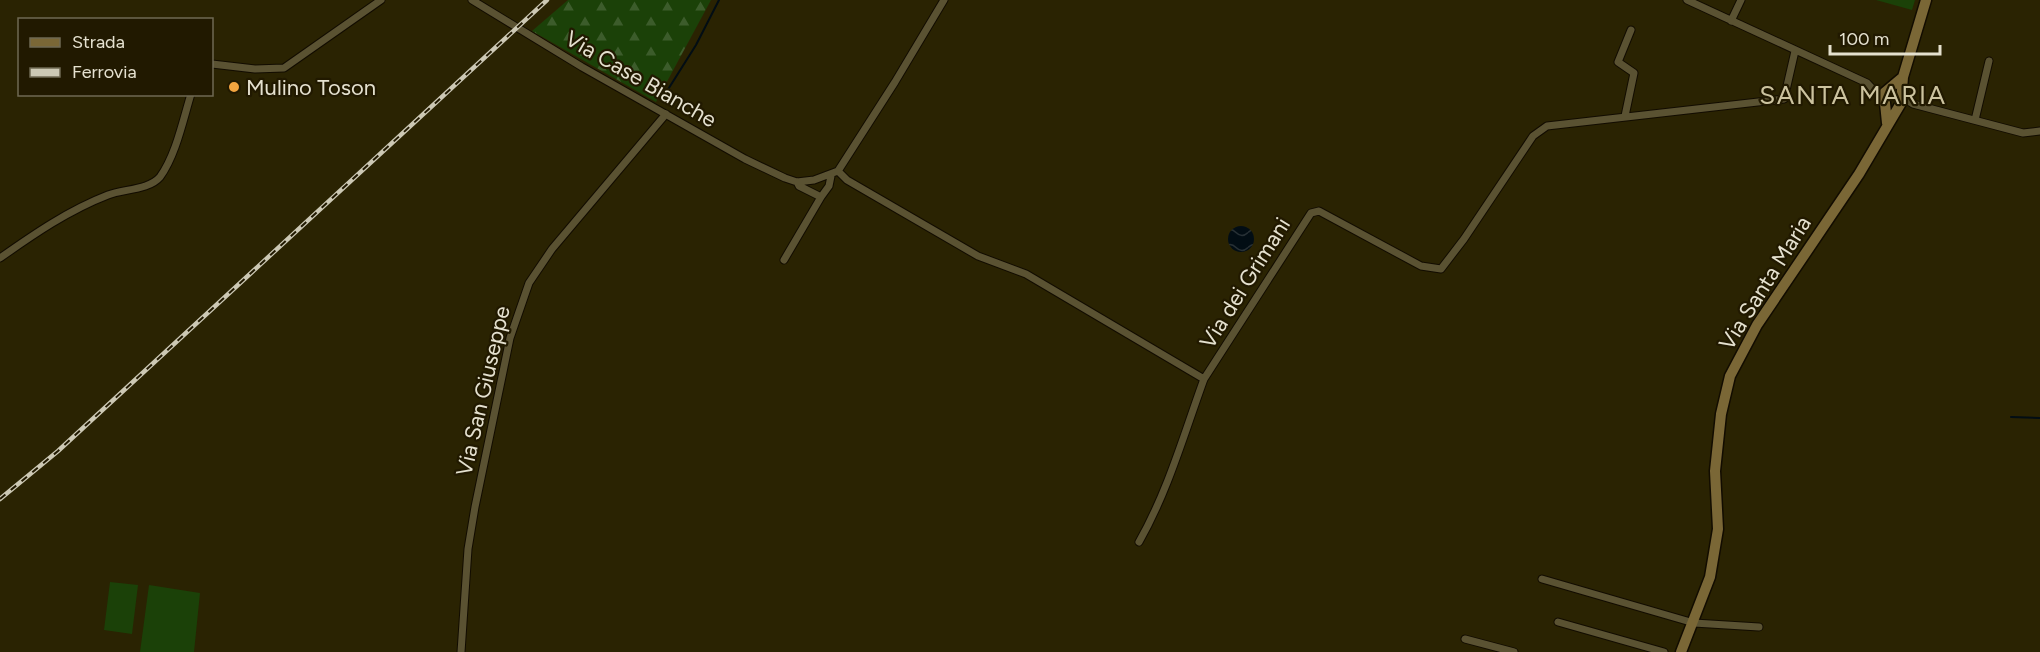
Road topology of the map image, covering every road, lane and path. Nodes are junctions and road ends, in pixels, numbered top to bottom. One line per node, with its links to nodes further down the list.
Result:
1 (381, 0): 11 (street)
2 (472, 0): 14 (street, Via Case Bianche)
3 (944, 0): 18 (street)
4 (1687, 0): 7 (street)
5 (1740, 0): 7 (street)
6 (1926, 0): 13 (main road, Via Santa Maria)
7 (1731, 21): 9 (street)
8 (1631, 30): 15 (street)
9 (1795, 51): 13 (street); 15 (street, Via dei Grimani)
10 (1989, 62): 16 (street)
11 (213, 64)
12 (190, 96): 22 (street)
13 (1894, 98): 16 (street); 28 (main road, Via Santa Maria)
14 (666, 114): 20 (street, Via Case Bianche); 31 (street, Via San Giuseppe)
15 (1625, 116): 24 (street, Via dei Grimani)
16 (1975, 120): 17 (street)
17 (2040, 131)
18 (838, 171): 19 (street); 24 (street, Via dei Grimani)
19 (831, 176): 20 (street); 21 (street)
20 (797, 182): 21 (street, Via Case Bianche)
21 (821, 196): 23 (street)
22 (0, 258)
23 (784, 260)
24 (1204, 379): 25 (street)
25 (1139, 542)
26 (1542, 579): 28 (street)
27 (1558, 622): 33 (street)
28 (1694, 623): 29 (street); 34 (main road, Via Santa Maria)
29 (1759, 627)
30 (1465, 639): 32 (street)
31 (461, 652)
32 (1514, 652)
33 (1664, 652)
34 (1681, 652)

